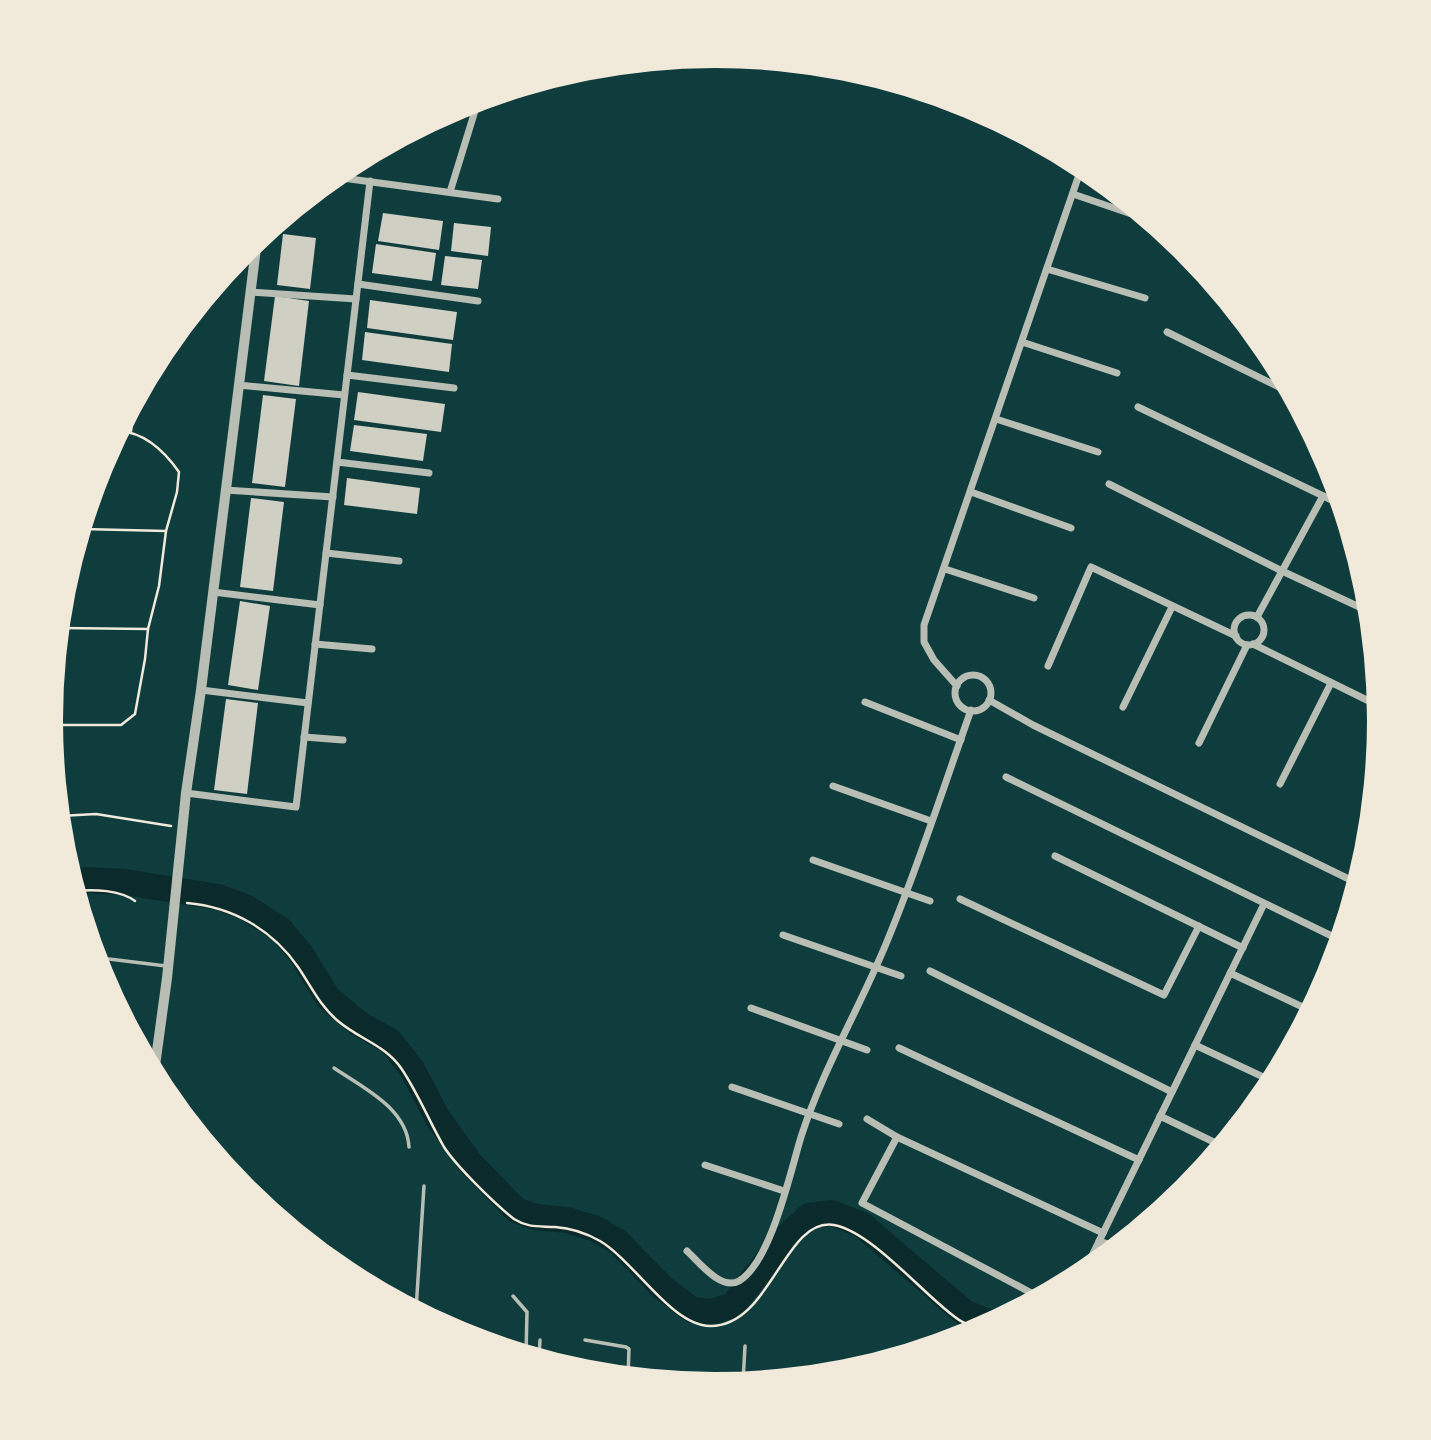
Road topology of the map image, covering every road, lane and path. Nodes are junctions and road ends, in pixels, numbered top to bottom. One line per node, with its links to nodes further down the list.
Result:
1 (474, 114): 5 (street)
2 (1078, 177): 6 (street)
3 (351, 179): 4 (street)
4 (370, 181): 5 (street); 11 (street)
5 (450, 192): 7 (street)
6 (1073, 194): 8 (street); 10 (street)
7 (498, 199)
8 (1125, 212)
9 (255, 258): 12 (street)
10 (1047, 269): 13 (street); 17 (street)
11 (358, 284): 14 (street); 15 (street)
12 (251, 292): 14 (street); 20 (street)
13 (1145, 298)
14 (356, 299): 19 (street)
15 (478, 301)
16 (1167, 332): 21 (street)
17 (1022, 342): 18 (street); 25 (street)
18 (1117, 373)
19 (347, 375): 22 (street); 23 (street)
20 (238, 385): 23 (street); 31 (street)
21 (1276, 385)
22 (454, 388)
23 (344, 396): 28 (street)
24 (1138, 407): 33 (street)
25 (996, 419): 27 (street); 32 (street)
26 (130, 432): 38 (path)
27 (1098, 452)
28 (337, 462): 29 (street); 34 (street)
29 (429, 473)
30 (1110, 484): 42 (street)
31 (225, 490): 34 (street); 43 (street)
32 (971, 492): 36 (street); 41 (street)
33 (1323, 496): 35 (street); 42 (street)
34 (332, 497): 39 (street)
35 (1329, 499)
36 (1071, 527)
37 (92, 529): 38 (path)
38 (166, 531): 50 (path)
39 (326, 553): 40 (street); 45 (street)
40 (399, 561)
41 (945, 569): 44 (street); 57 (street)
42 (1282, 571): 46 (street); 48 (street)
43 (213, 592): 45 (street); 58 (street)
44 (1034, 598)
45 (320, 605): 52 (street)
46 (1357, 606)
47 (1172, 607): 51 (street); 55 (street); 63 (street)
48 (1257, 617): 51 (street); 53 (street)
49 (70, 628): 50 (path)
50 (148, 629): 65 (path)
51 (1236, 636): 53 (street)
52 (315, 644): 54 (street); 62 (street)
53 (1250, 644): 56 (street); 69 (street)
54 (372, 649)
55 (1048, 666)
56 (1331, 683): 60 (street); 71 (street)
57 (957, 686): 59 (street); 64 (street)
58 (201, 691): 62 (street); 73 (street)
59 (989, 701): 64 (street); 79 (street)
60 (1368, 701)
61 (865, 702): 68 (street)
62 (308, 703): 66 (street)
63 (1123, 707)
64 (971, 710): 68 (street)
65 (63, 725)
66 (304, 737): 67 (street); 73 (street)
67 (343, 740)
68 (961, 740): 75 (street)
69 (1199, 743)
70 (1006, 778): 86 (street)
71 (1280, 784)
72 (833, 786): 75 (street)
73 (186, 793): 76 (street)
74 (71, 815): 76 (path)
75 (931, 821): 81 (street)
76 (182, 827): 92 (street)
77 (1055, 856): 87 (street)
78 (813, 860): 81 (street)
79 (1348, 879)
80 (86, 891): 83 (path)
81 (905, 892): 84 (street); 93 (street)
82 (960, 899): 87 (street)
83 (135, 901)
84 (930, 901)
85 (187, 903): 126 (path)
86 (1264, 904): 89 (street); 90 (street)
87 (1199, 926): 90 (street)
88 (783, 935): 93 (street)
89 (1331, 936)
90 (1242, 948): 95 (street)
91 (109, 959): 92 (lane)
92 (169, 966): 103 (street)
93 (875, 966): 96 (street); 99 (street)
94 (930, 971): 107 (street)
95 (1230, 973): 97 (street); 100 (street)
96 (901, 976)
97 (1302, 1007)
98 (751, 1008): 99 (street)
99 (839, 1040): 102 (street); 108 (street)
100 (1195, 1045): 105 (street); 107 (street)
101 (899, 1048): 115 (street)
102 (867, 1050)
103 (156, 1056)
104 (334, 1068): 114 (lane)
105 (1262, 1076)
106 (732, 1087): 108 (street)
107 (1172, 1092): 109 (street)
108 (809, 1114): 111 (street); 118 (street)
109 (1160, 1116): 113 (street); 115 (street)
110 (867, 1119): 112 (street)
111 (839, 1124)
112 (897, 1137): 119 (street); 123 (street)
113 (1213, 1142)
114 (409, 1147)
115 (1139, 1160): 119 (street)
116 (705, 1165): 118 (street)
117 (424, 1186): 125 (lane)
118 (784, 1191): 121 (street)
119 (1101, 1237): 120 (street); 122 (street)
120 (1108, 1241)
121 (687, 1251)
122 (1094, 1252)
123 (1029, 1292)
124 (513, 1296): 129 (lane)
125 (417, 1300)
126 (965, 1323)
127 (540, 1340): 131 (lane)
128 (585, 1340): 132 (lane)
129 (526, 1344)
130 (745, 1346): 133 (lane)
131 (540, 1348)
132 (628, 1367)
133 (744, 1371)

